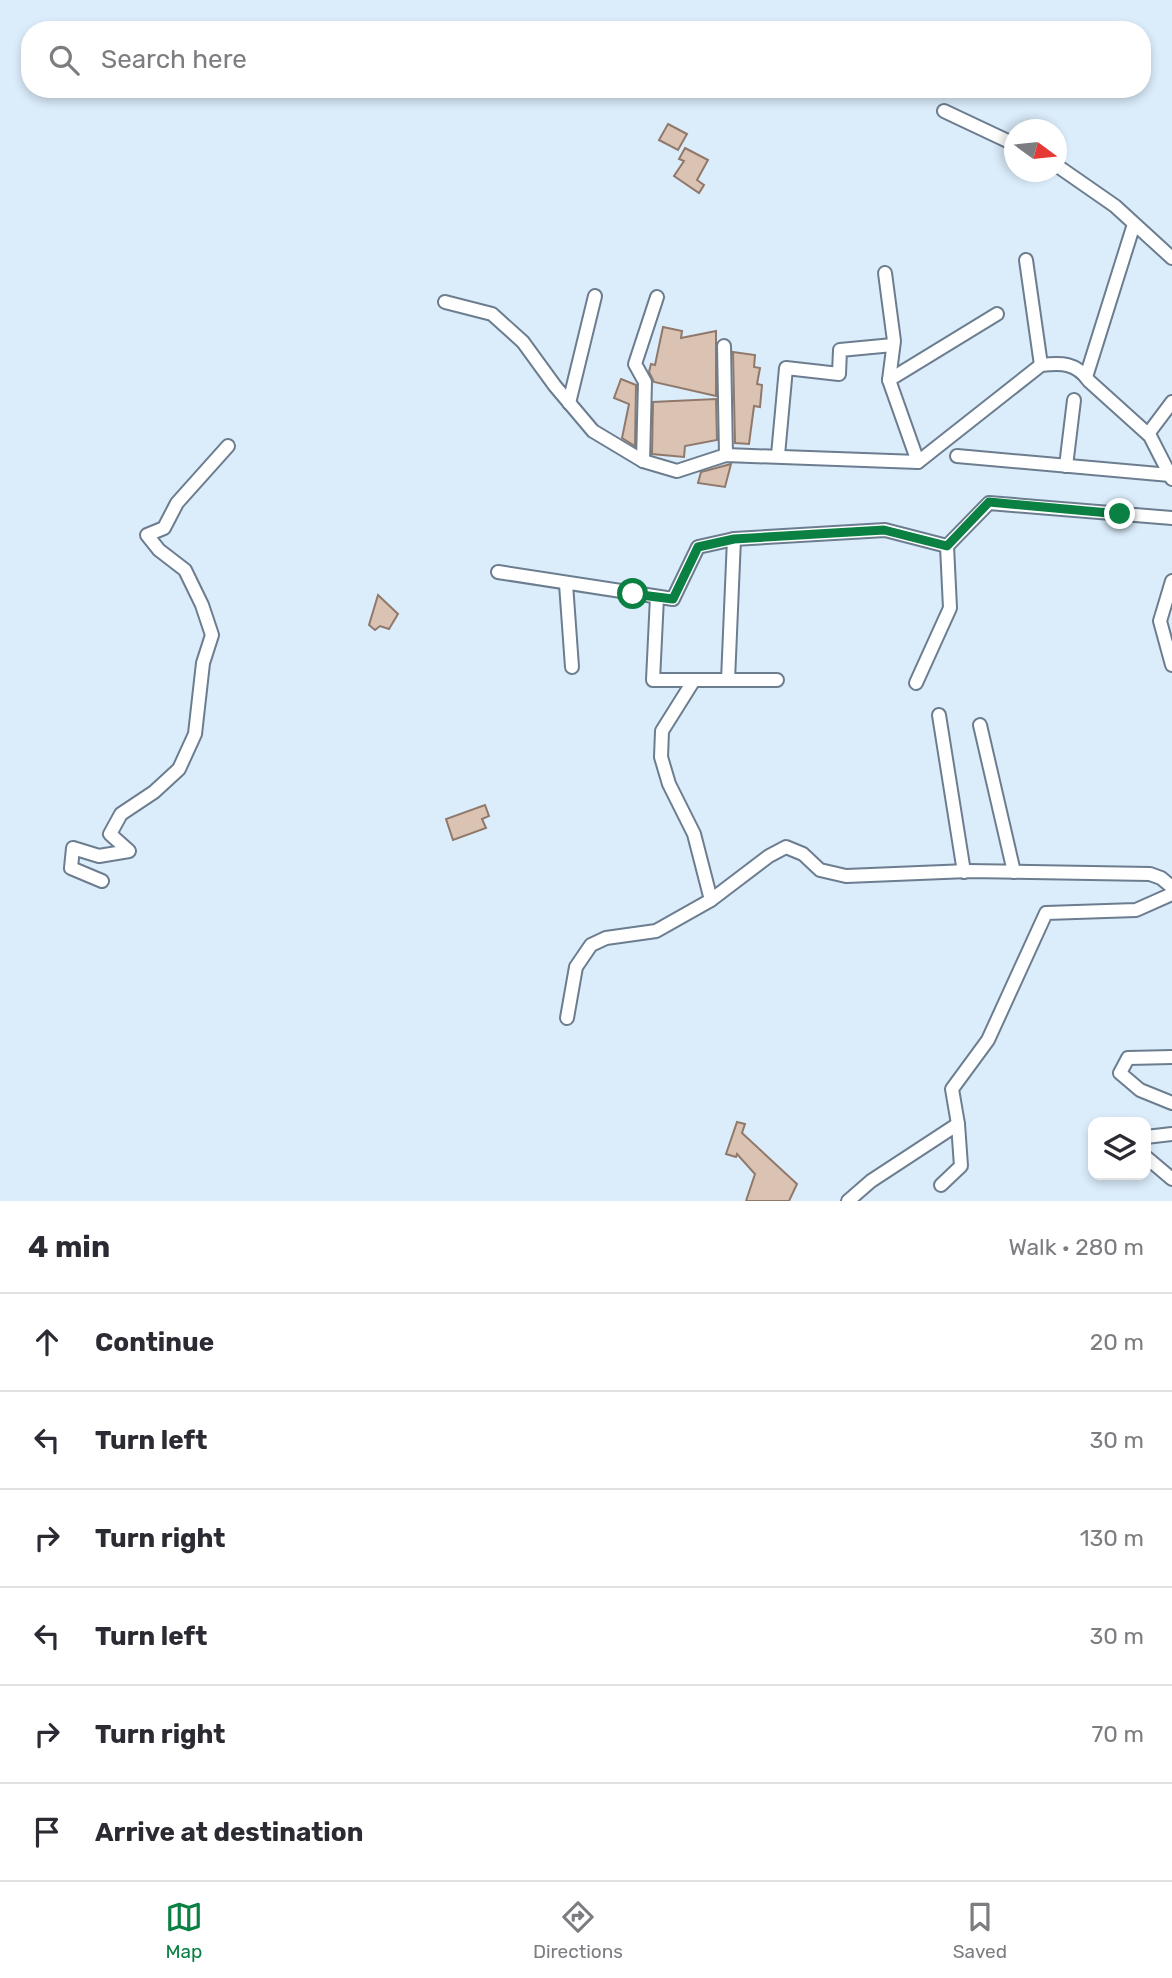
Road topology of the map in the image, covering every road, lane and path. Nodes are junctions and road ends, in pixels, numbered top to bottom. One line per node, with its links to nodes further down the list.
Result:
1 (944, 111): 2 (street)
2 (1004, 139)
3 (1067, 173): 4 (street)
4 (1134, 224): 5 (street); 15 (street)
5 (1172, 258)
6 (1026, 260): 14 (street)
7 (885, 273): 12 (street)
8 (596, 296): 19 (street)
9 (657, 297): 25 (street)
10 (445, 302): 19 (street)
11 (997, 314): 16 (street)
12 (893, 345): 16 (street); 23 (street)
13 (724, 346): 22 (street)
14 (1041, 365): 15 (street); 26 (street)
15 (1086, 377): 20 (street)
16 (889, 380): 26 (street)
17 (1074, 400): 27 (street)
18 (1172, 402): 20 (street)
19 (569, 403): 25 (street)
20 (1148, 434): 28 (street)
21 (228, 446): 46 (street)
22 (726, 455): 23 (street); 25 (street)
23 (778, 455): 26 (street)
24 (957, 456): 27 (street)
25 (643, 461)
26 (918, 462)
27 (1066, 466): 28 (street)
28 (1171, 477)
29 (1172, 519): 31 (street)
30 (734, 539): 31 (street); 35 (street); 39 (street)
31 (947, 546): 41 (street)
32 (498, 572): 34 (street)
33 (1172, 581): 36 (street)
34 (566, 584): 35 (street); 37 (street)
35 (657, 597): 38 (street)
36 (1172, 665)
37 (572, 667)
38 (694, 680): 39 (street); 49 (street)
39 (728, 680): 40 (street)
40 (777, 680)
41 (916, 683)
42 (939, 715): 44 (street)
43 (980, 724): 45 (street)
44 (964, 872): 45 (street); 49 (street)
45 (1014, 872): 47 (street)
46 (102, 881)
47 (1172, 887)
48 (1172, 894): 53 (street)
49 (711, 901): 50 (street)
50 (567, 1018)
51 (1172, 1057): 52 (street)
52 (1172, 1103)
53 (958, 1124): 58 (street); 59 (street)
54 (1172, 1134): 55 (street)
55 (1151, 1136)
56 (1151, 1161): 57 (street)
57 (1172, 1179)
58 (941, 1185)
59 (848, 1201)

